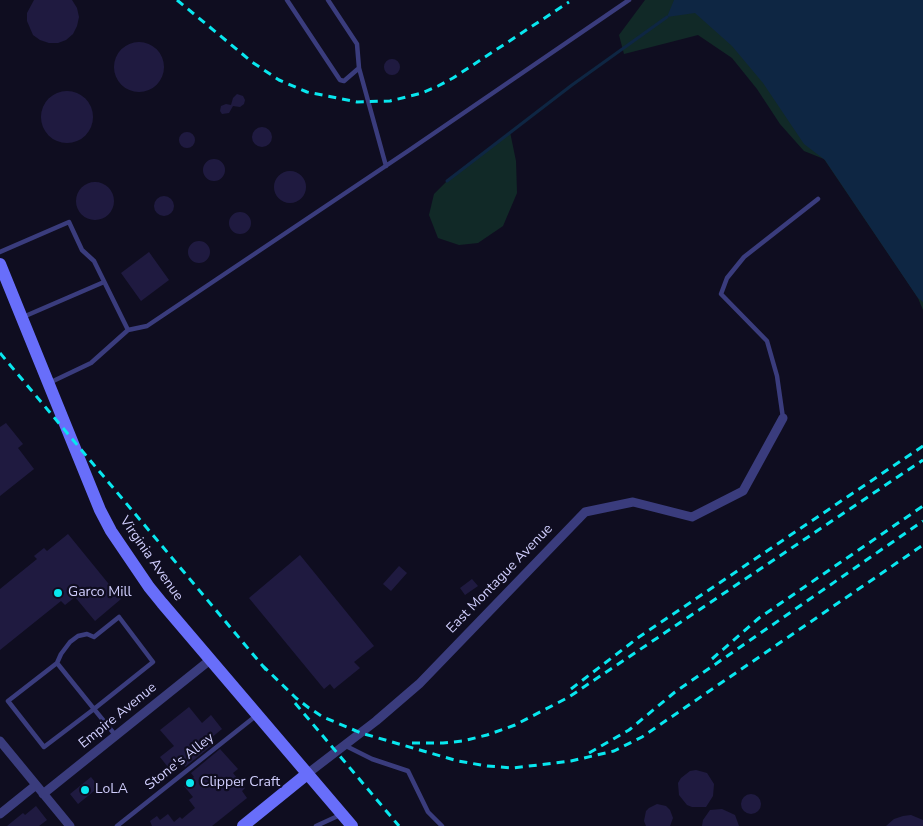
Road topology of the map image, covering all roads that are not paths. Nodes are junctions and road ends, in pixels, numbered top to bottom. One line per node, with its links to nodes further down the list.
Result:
1 (286, 0): 4 (lane)
2 (328, 0): 4 (lane)
3 (629, 0): 5 (lane)
4 (359, 68): 5 (lane)
5 (386, 166): 11 (lane)
6 (818, 199): 13 (lane)
7 (0, 252): 9 (lane)
8 (0, 264): 10 (main road, Virginia Avenue)
9 (104, 282): 10 (lane); 11 (lane)
10 (22, 318): 12 (main road, Virginia Avenue)
11 (128, 330): 12 (lane)
12 (48, 383): 14 (main road, Virginia Avenue)
13 (783, 418): 20 (street, East Montague Avenue)
14 (210, 660): 17 (main road, Virginia Avenue); 18 (street, Empire Avenue)
15 (57, 663): 16 (lane); 16 (lane); 16 (lane)
16 (94, 709): 18 (lane)
17 (257, 715): 21 (main road, Virginia Avenue); 27 (lane, Stone's Alley)
18 (116, 736): 23 (street, Empire Avenue)
19 (0, 741): 22 (street)
20 (344, 745): 21 (street, East Montague Avenue); 31 (lane)
21 (307, 774): 25 (main road, Virginia Avenue); 28 (main road, East Montague Avenue)
22 (36, 785): 23 (street); 24 (street)
23 (43, 794): 26 (street)
24 (0, 814)
25 (342, 814): 29 (lane); 30 (main road, Virginia Avenue)
26 (70, 826)
27 (117, 826)
28 (244, 826)
29 (316, 826)
30 (352, 826)
31 (442, 826)

